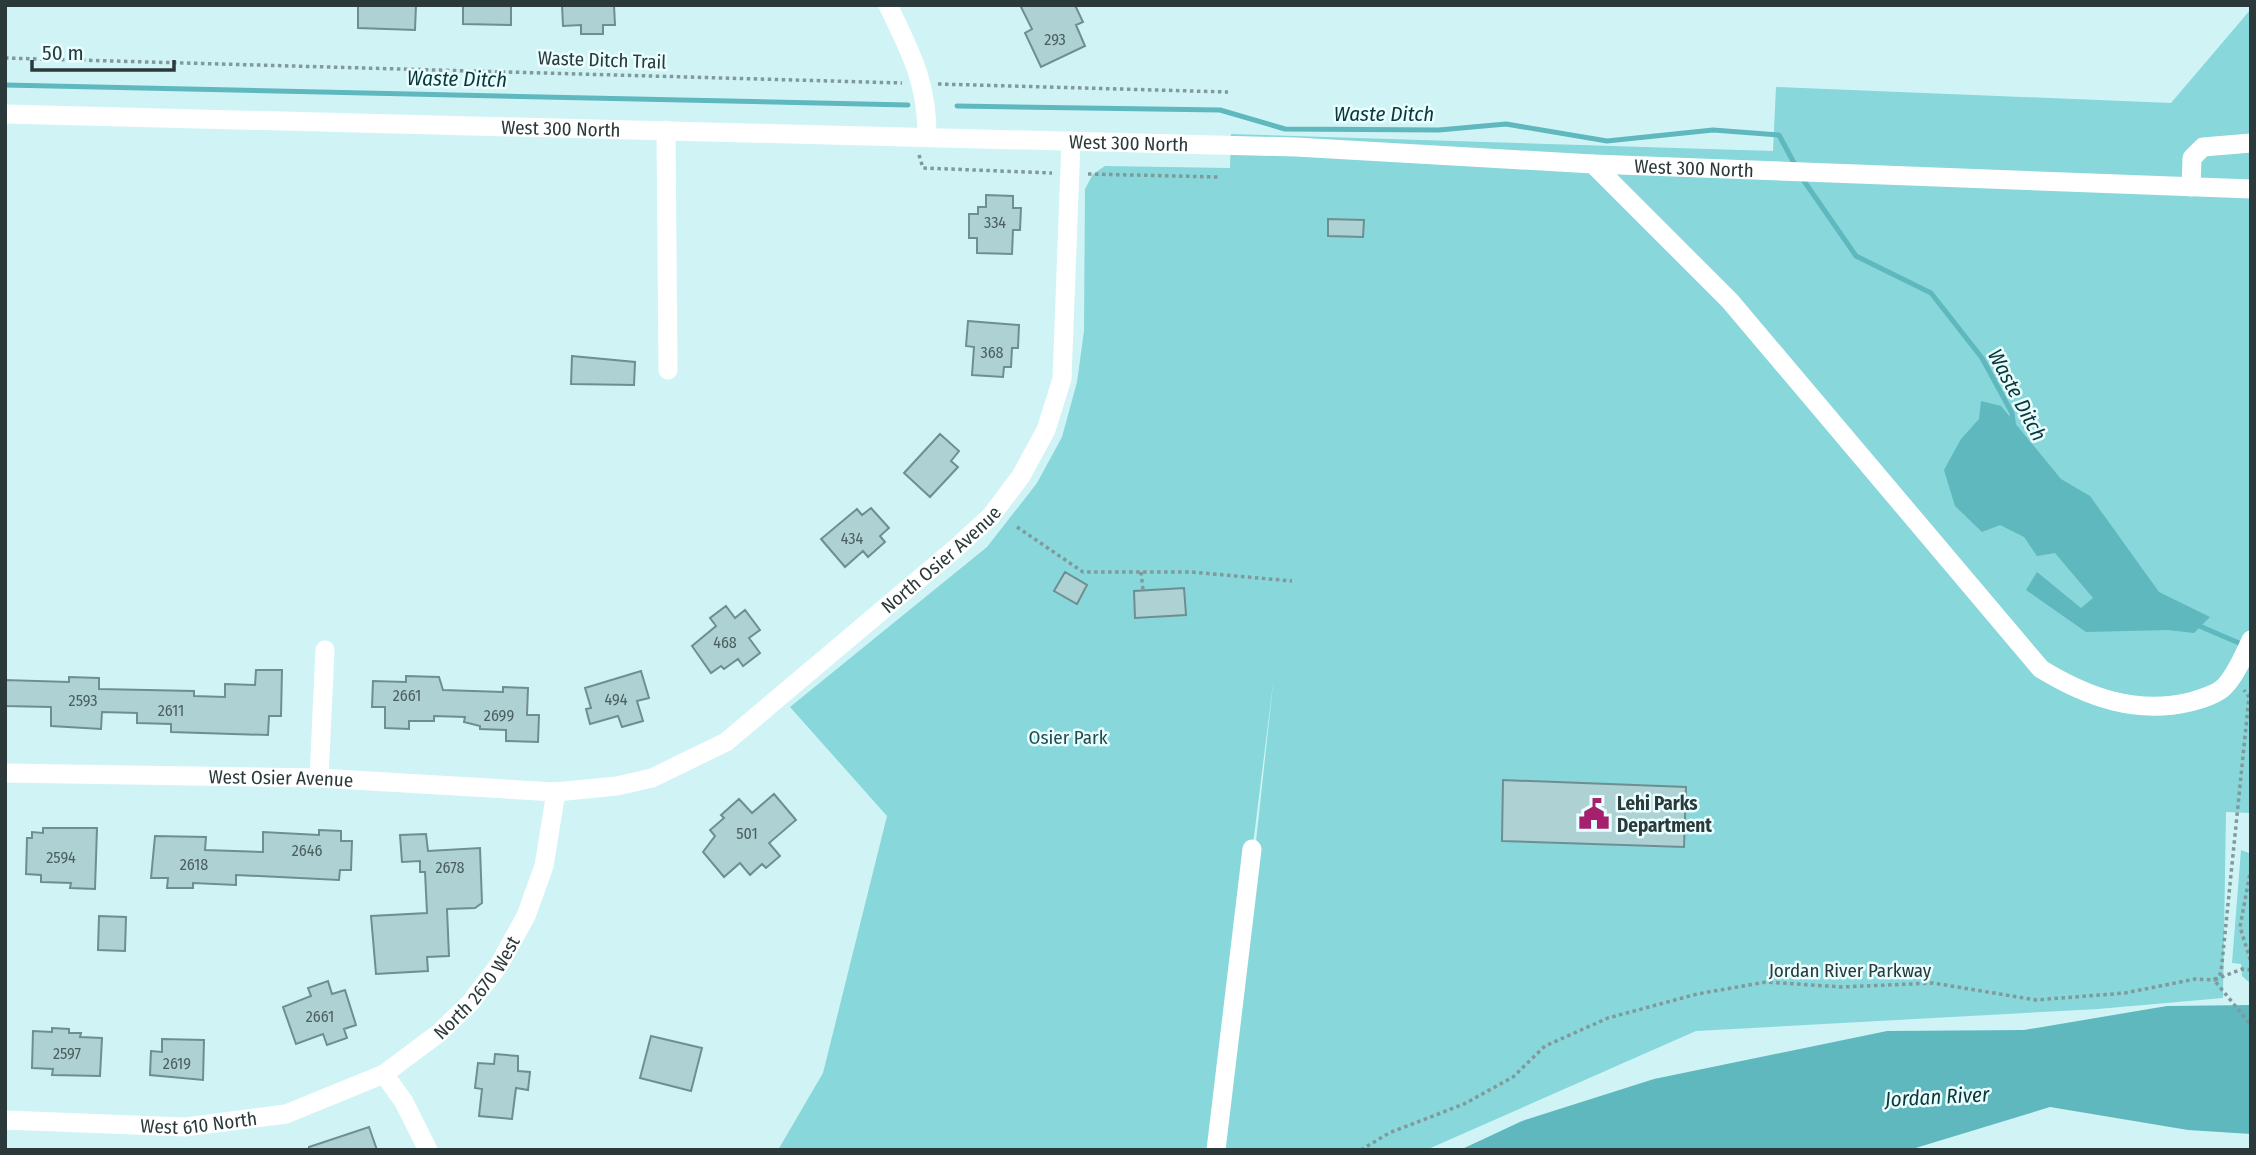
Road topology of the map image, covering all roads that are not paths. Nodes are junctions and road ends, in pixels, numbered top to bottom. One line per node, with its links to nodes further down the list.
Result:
1 (888, 5): 4 (street)
2 (5, 114): 3 (street, West 300 North)
3 (666, 130): 4 (street, West 300 North); 10 (street)
4 (927, 136): 5 (street, West 300 North)
5 (1071, 141): 7 (street, West 300 North); 15 (street, North Osier Avenue)
6 (2251, 143): 8 (street)
7 (1593, 164): 8 (street, West 300 North); 11 (street)
8 (2191, 187): 9 (street, West 300 North)
9 (2249, 187)
10 (668, 370)
11 (2251, 640)
12 (325, 650): 14 (street)
13 (5, 773): 14 (street, West Osier Avenue)
14 (319, 778): 15 (street, West Osier Avenue)
15 (556, 792): 17 (street, North 2670 West)
16 (1252, 849): 20 (street)
17 (384, 1074): 18 (street, West 610 North); 19 (street)
18 (5, 1120)
19 (428, 1150)
20 (1216, 1150)

